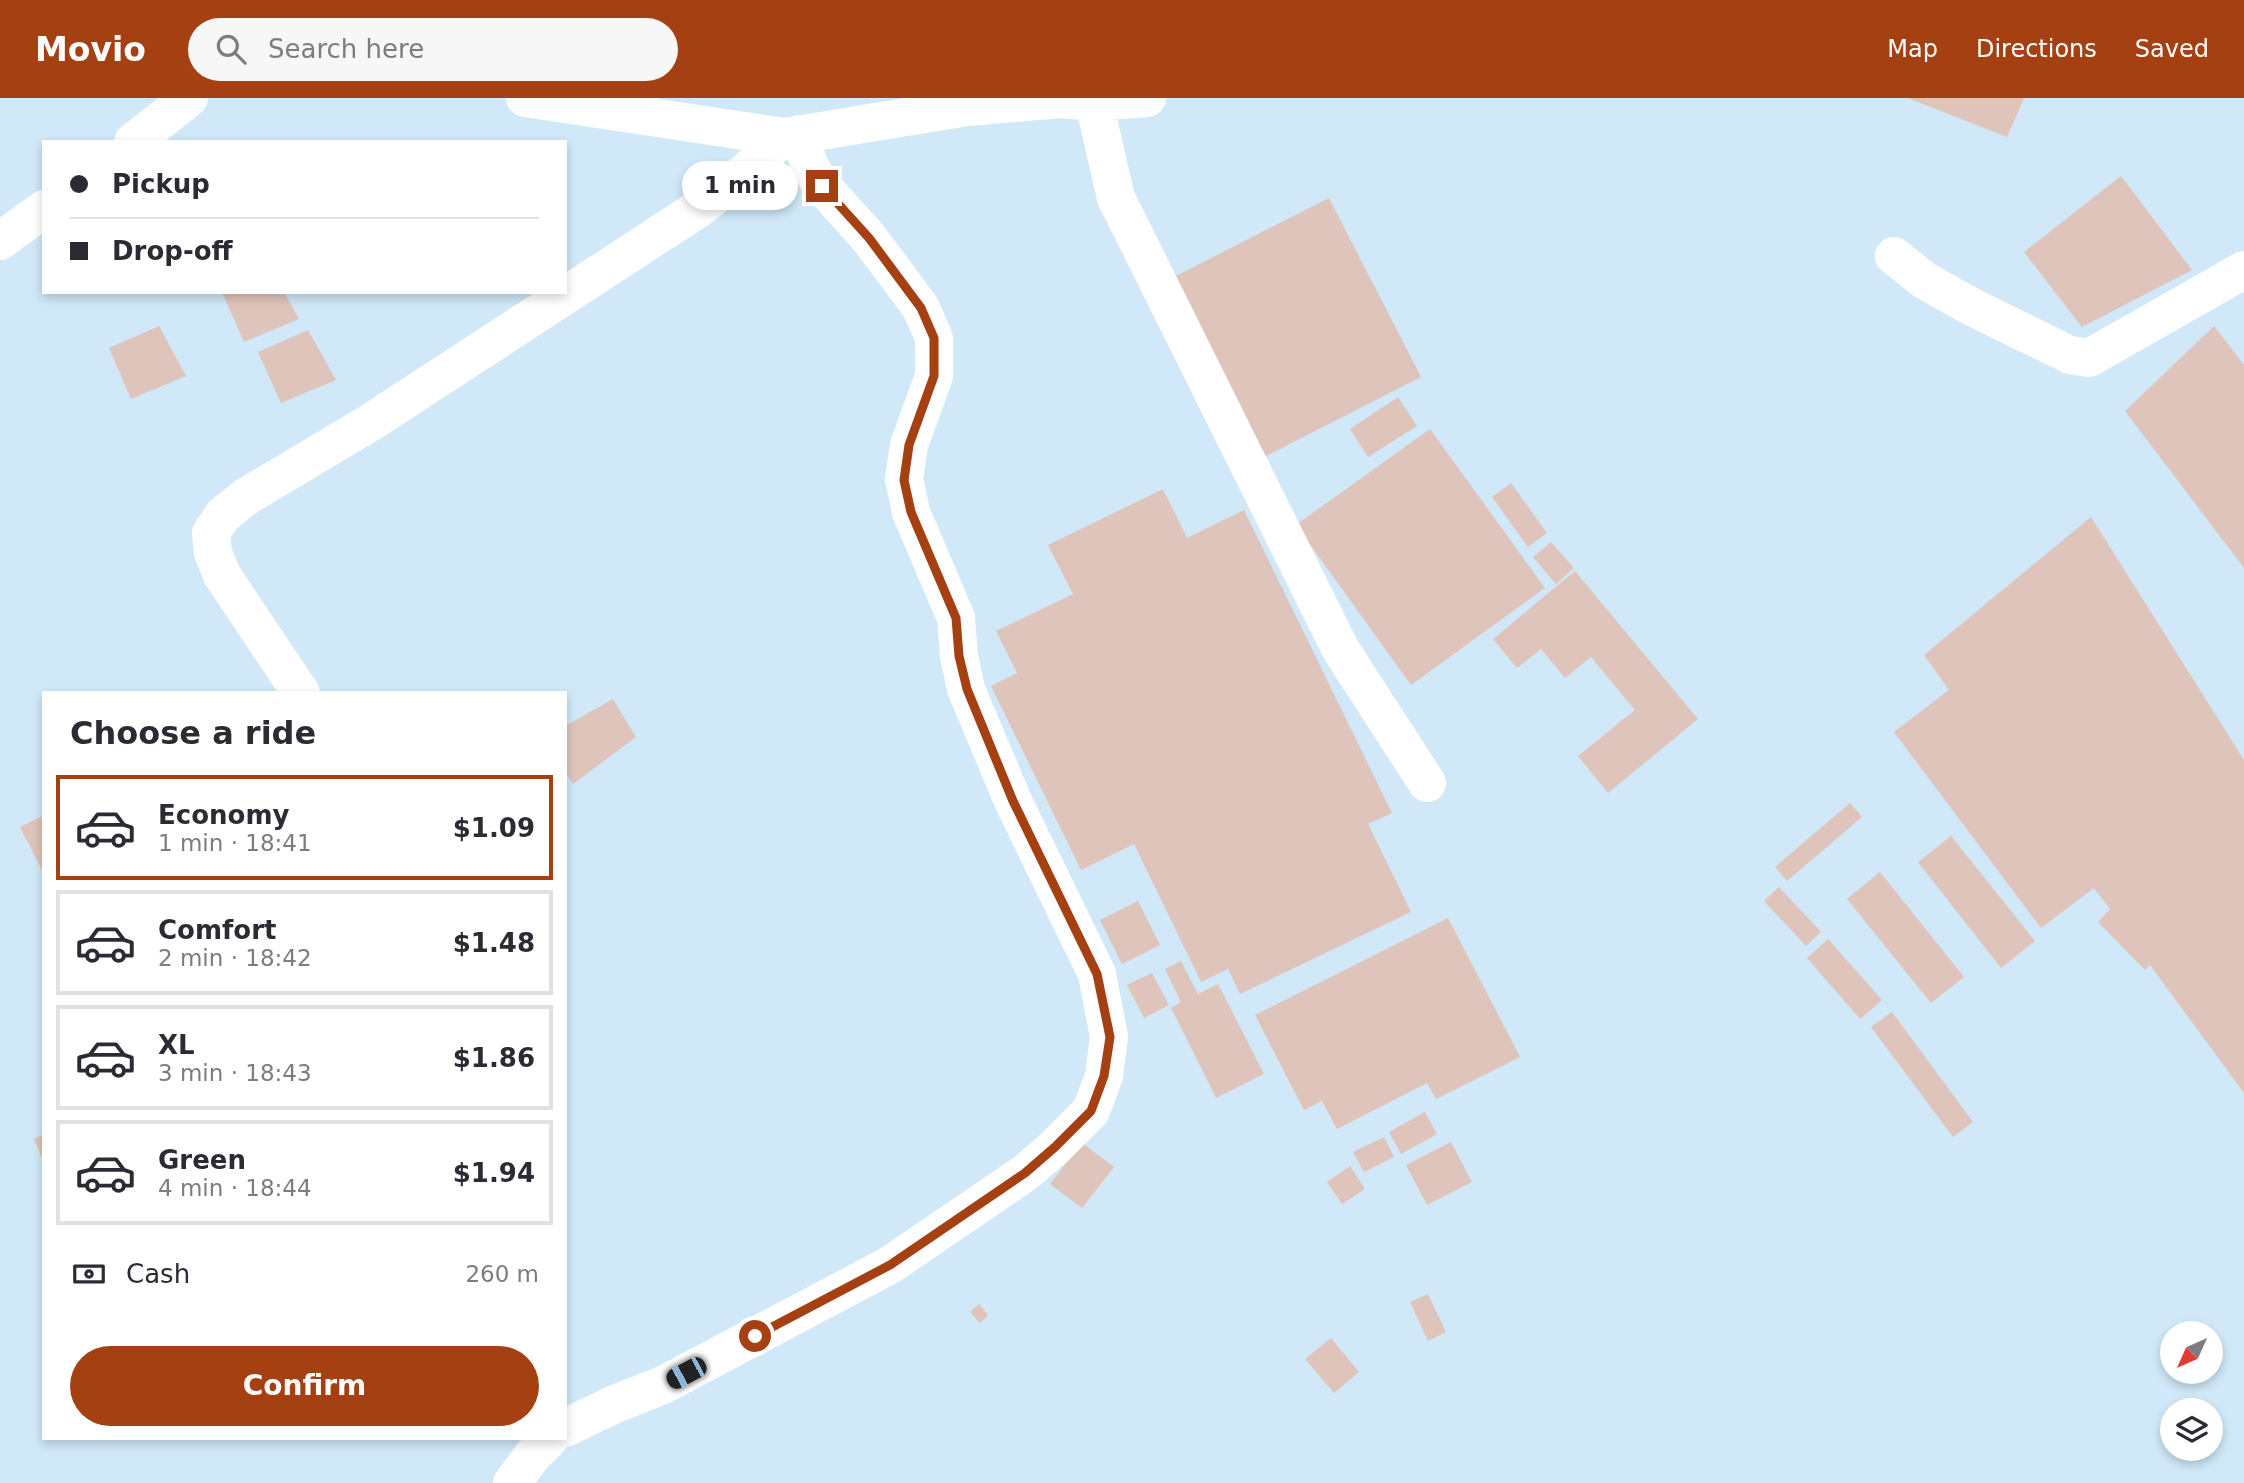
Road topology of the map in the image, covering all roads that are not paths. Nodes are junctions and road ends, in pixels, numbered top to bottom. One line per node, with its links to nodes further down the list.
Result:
1 (189, 98): 6 (street)
2 (525, 98): 5 (street)
3 (1147, 98): 4 (street)
4 (1072, 100): 5 (street); 12 (street)
5 (792, 135): 11 (street); 13 (street)
6 (136, 140)
7 (42, 210): 8 (street)
8 (0, 241)
9 (1894, 256): 10 (street)
10 (2244, 270)
11 (300, 691)
12 (1427, 783)
13 (567, 1427)
14 (548, 1440): 15 (street)
15 (512, 1483)

